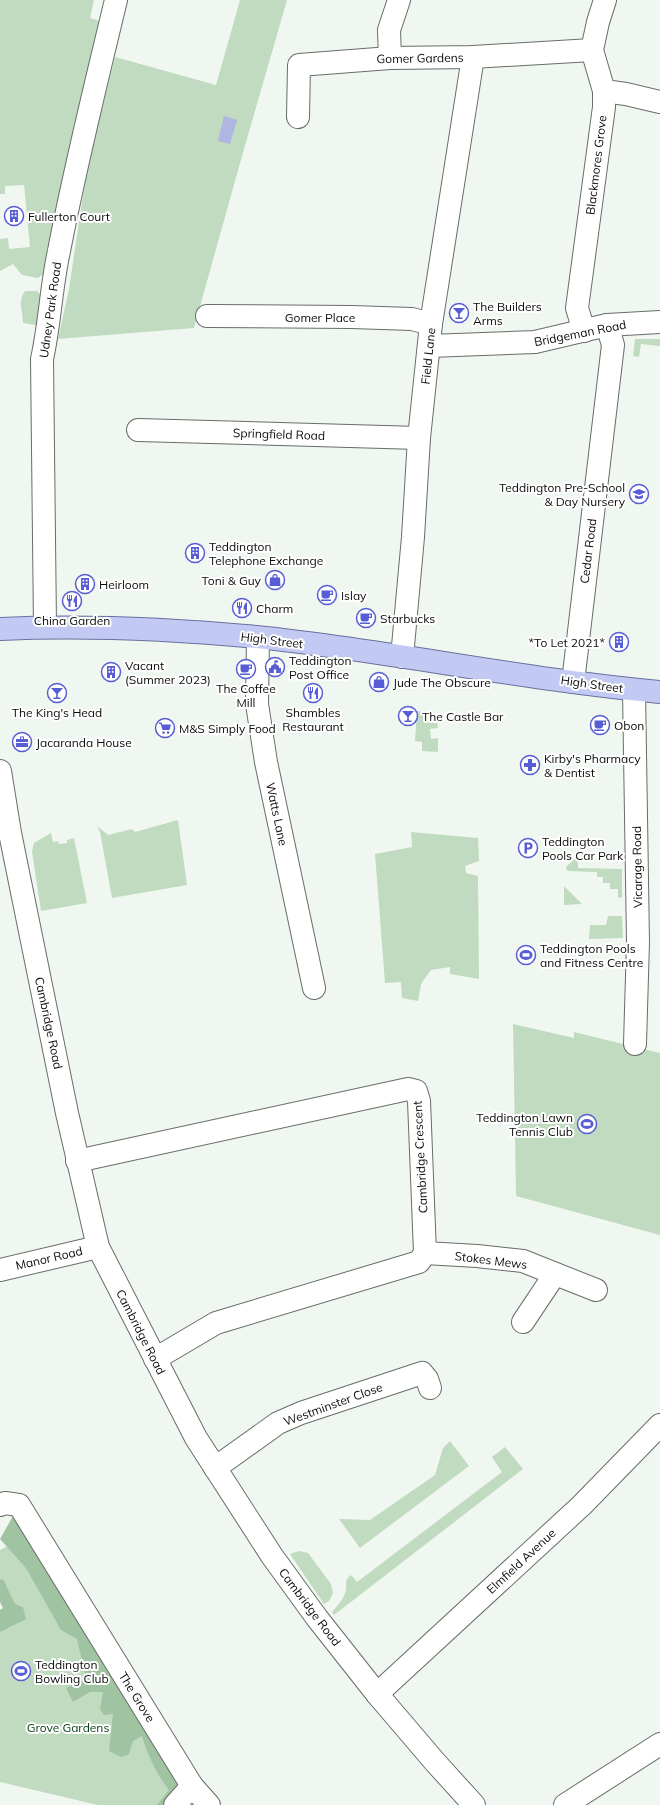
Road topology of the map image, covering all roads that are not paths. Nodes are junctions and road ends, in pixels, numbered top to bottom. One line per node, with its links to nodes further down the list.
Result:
1 (116, 0): 18 (street, Udney Park Road)
2 (399, 0): 6 (street)
3 (605, 0): 4 (street, Blackmores Grove)
4 (592, 50): 5 (street, Gomer Gardens); 7 (street, Blackmores Grove)
5 (473, 57): 6 (street, Gomer Gardens); 12 (street, Field Lane)
6 (390, 58): 9 (street, Gomer Gardens)
7 (604, 92): 8 (street); 14 (street, Blackmores Grove)
8 (660, 102)
9 (298, 117)
10 (207, 316): 12 (street, Gomer Place)
11 (660, 322): 13 (street, Bridgeman Road)
12 (431, 324): 15 (street, Field Lane)
13 (607, 325): 14 (street, Bridgeman Road); 22 (street, Cedar Road)
14 (584, 331): 15 (street, Bridgeman Road)
15 (429, 346): 17 (street, Field Lane)
16 (138, 430): 17 (street, Springfield Road)
17 (419, 438): 21 (street, Field Lane)
18 (45, 627): 19 (main road, High Street); 20 (main road, High Street)
19 (0, 629)
20 (258, 638): 21 (main road, High Street); 26 (street, Watts Lane)
21 (402, 657): 22 (main road, High Street)
22 (573, 682): 23 (main road, High Street)
23 (634, 690): 24 (main road, High Street); 27 (street, Vicarage Road)
24 (660, 692)
25 (0, 772): 28 (street, Cambridge Road)
26 (314, 988)
27 (635, 1044)
28 (77, 1161): 29 (street, Cambridge Road); 30 (street, Cambridge Crescent)
29 (98, 1247): 31 (street, Manor Road); 35 (street, Cambridge Road)
30 (424, 1253): 32 (street, Stokes Mews); 35 (street)
31 (0, 1270)
32 (555, 1274): 33 (street, Stokes Mews); 34 (street)
33 (596, 1290)
34 (523, 1322)
35 (155, 1359): 38 (street, Cambridge Road)
36 (430, 1388): 38 (street, Westminster Close)
37 (660, 1425): 40 (street, Elmfield Avenue)
38 (215, 1468): 40 (street, Cambridge Road)
39 (9, 1505): 42 (street, The Grove)
40 (377, 1694): 45 (street, Cambridge Road)
41 (660, 1744): 46 (street)
42 (192, 1786): 43 (street); 44 (street, The Grove)
43 (175, 1805)
44 (209, 1805)
45 (474, 1805)
46 (564, 1805)

